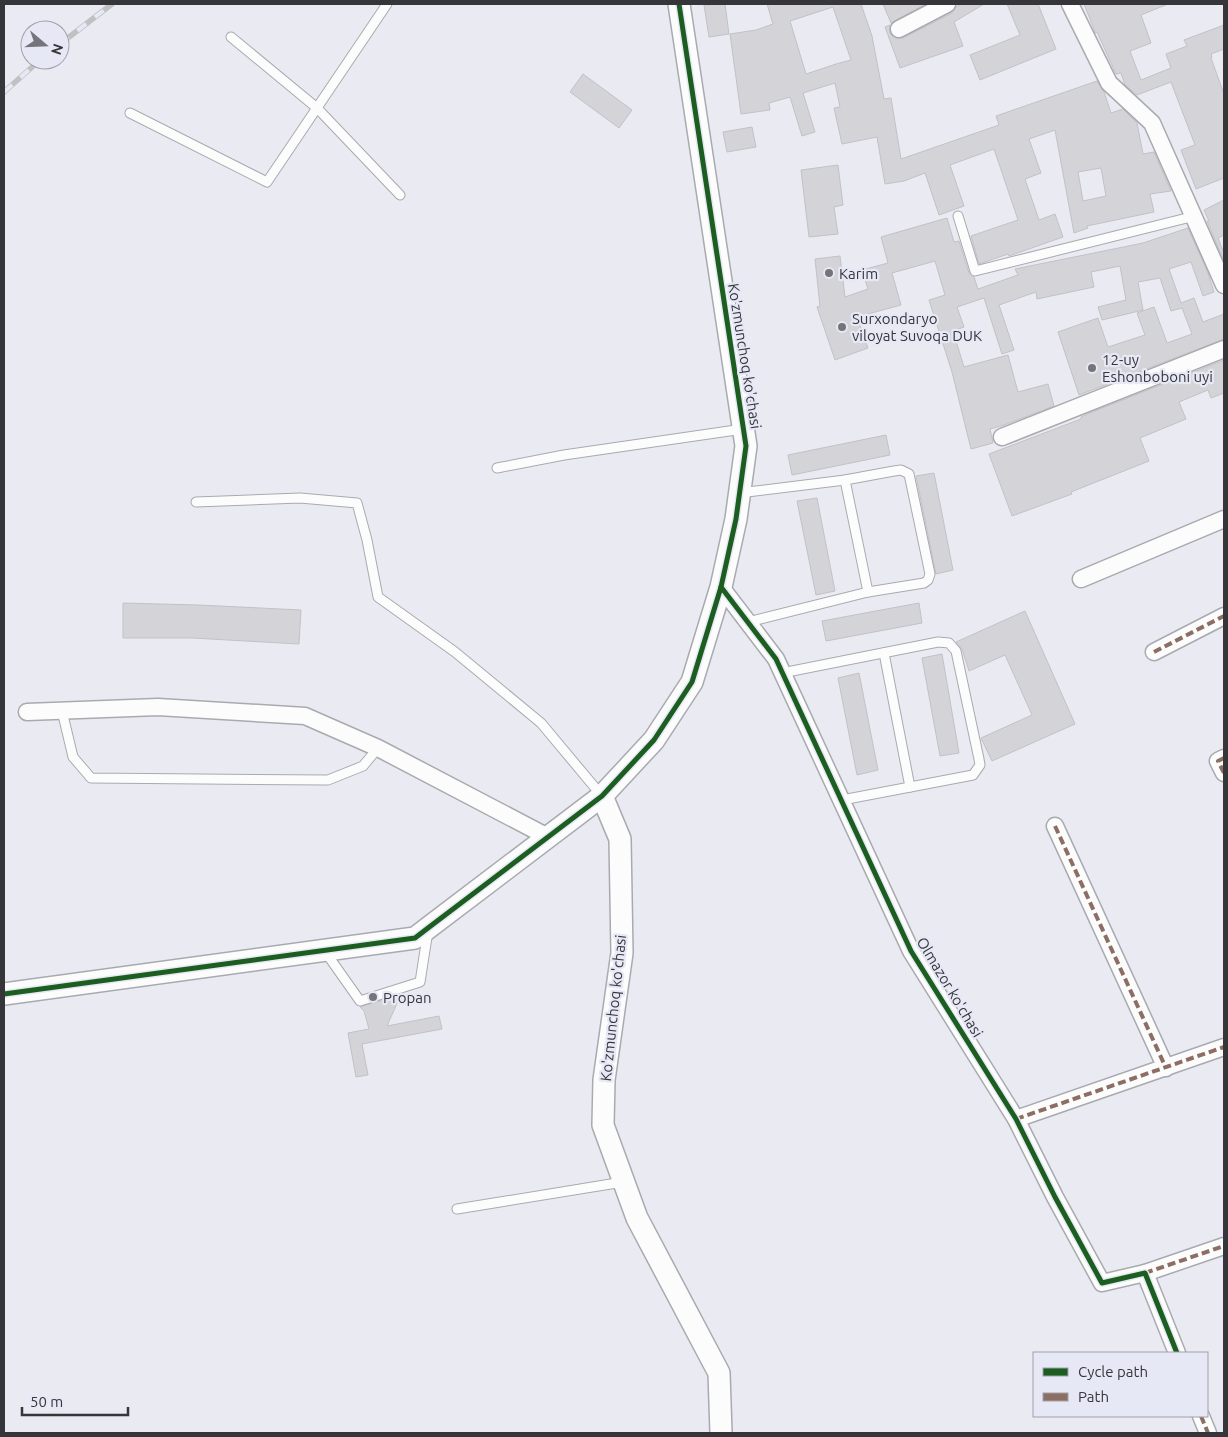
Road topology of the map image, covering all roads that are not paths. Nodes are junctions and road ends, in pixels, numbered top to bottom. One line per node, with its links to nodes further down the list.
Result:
1 (387, 4): 7 (lane)
2 (679, 4): 14 (street, Ko'zmunchoq ko'chasi)
3 (947, 4): 5 (street)
4 (1070, 4): 11 (street)
5 (899, 29)
6 (231, 37): 7 (lane)
7 (317, 108): 8 (lane); 9 (lane)
8 (130, 113)
9 (400, 195)
10 (958, 216): 11 (lane)
11 (1195, 216): 12 (street)
12 (1224, 285)
13 (1224, 350): 15 (street)
14 (743, 428): 16 (lane); 18 (street, Ko'zmunchoq ko'chasi)
15 (1002, 437)
16 (497, 468)
17 (845, 480): 18 (lane); 23 (lane); 23 (lane)
18 (739, 493): 22 (street, Ko'zmunchoq ko'chasi)
19 (196, 502): 35 (lane)
20 (1224, 519): 21 (street)
21 (1081, 579)
22 (721, 587): 25 (street, Olmazor ko'chasi); 35 (street, Ko'zmunchoq ko'chasi)
23 (868, 592): 25 (lane)
24 (1224, 616): 26 (street)
25 (748, 622): 28 (street, Olmazor ko'chasi)
26 (1154, 652)
27 (884, 653): 28 (lane); 34 (lane); 34 (lane)
28 (782, 673): 36 (street, Olmazor ko'chasi)
29 (62, 711): 30 (street); 31 (street); 31 (lane)
30 (27, 712)
31 (378, 748): 38 (street)
32 (1224, 758): 33 (street)
33 (1224, 773)
34 (910, 787): 36 (lane)
35 (602, 796): 38 (street); 45 (street, Ko'zmunchoq ko'chasi)
36 (842, 800): 44 (street, Olmazor ko'chasi)
37 (1055, 826): 43 (street)
38 (548, 837): 39 (street)
39 (428, 928): 40 (street); 40 (lane)
40 (324, 950): 41 (street)
41 (4, 994)
42 (1224, 1047): 43 (street)
43 (1166, 1068): 44 (street)
44 (1016, 1120): 48 (street, Olmazor ko'chasi)
45 (623, 1182): 46 (lane); 51 (street, Ko'zmunchoq ko'chasi)
46 (457, 1209)
47 (1224, 1246): 48 (street)
48 (1145, 1273): 49 (street)
49 (1177, 1352)
50 (1201, 1417): 52 (street)
51 (721, 1433)
52 (1208, 1433)

